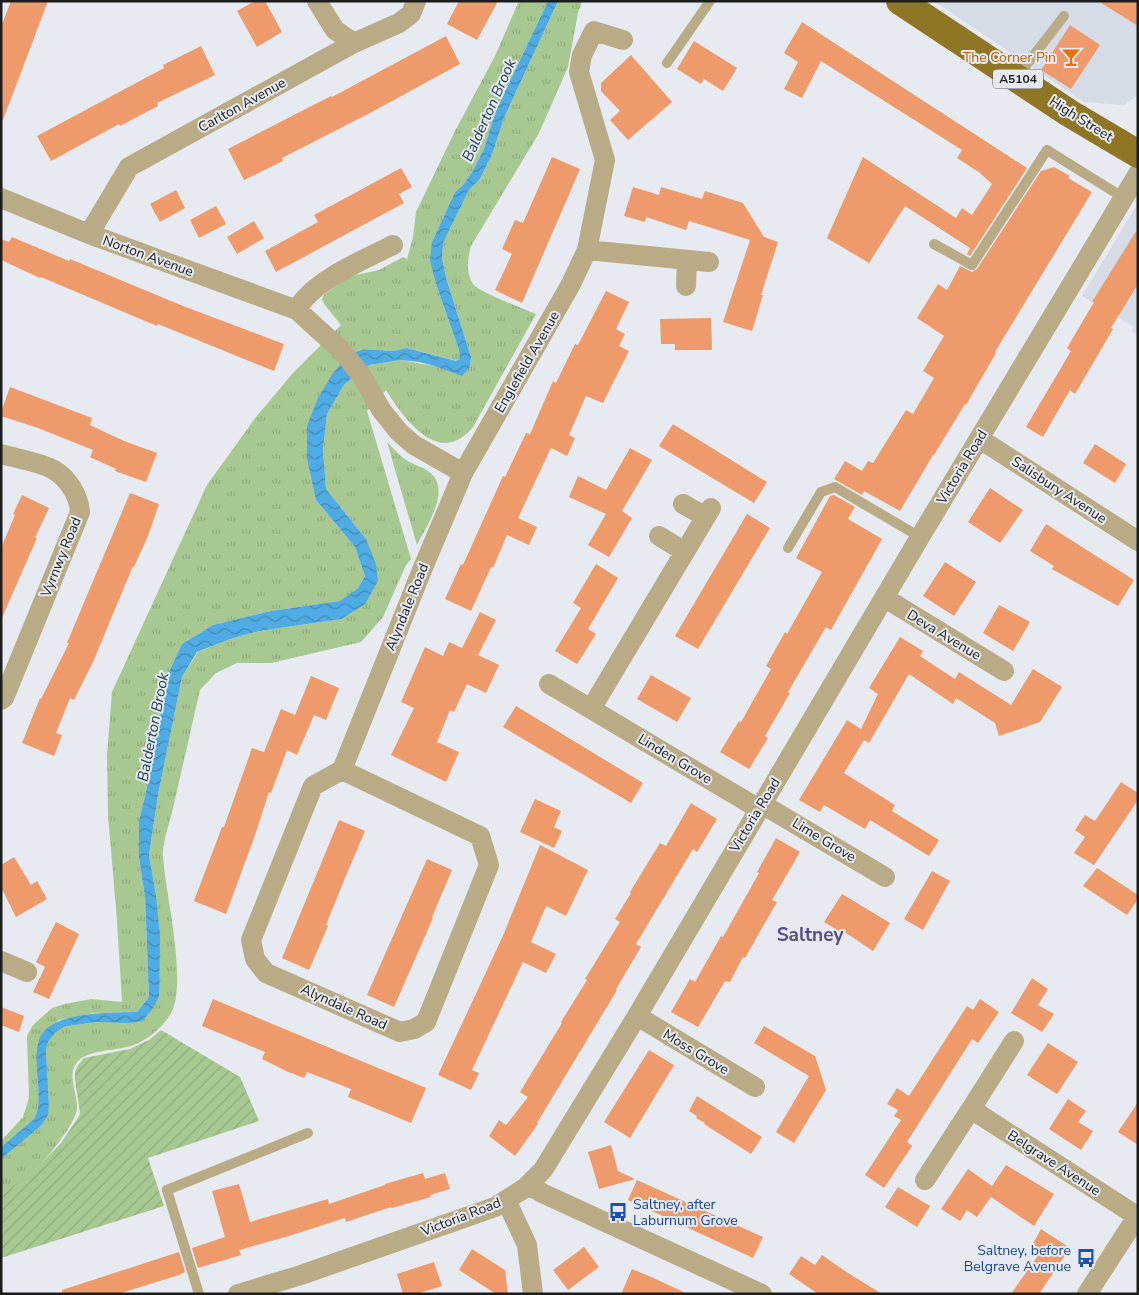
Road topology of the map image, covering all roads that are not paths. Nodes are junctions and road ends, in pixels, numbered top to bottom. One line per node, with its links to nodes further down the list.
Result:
1 (317, 1): 7 (street)
2 (416, 1): 7 (street, Carlton Avenue)
3 (710, 1): 8 (lane)
4 (900, 1): 9 (main road, High Street / A5104)
5 (1064, 16): 9 (lane)
6 (623, 40): 16 (street, Englefield Avenue)
7 (354, 43): 13 (street, Carlton Avenue)
8 (667, 63)
9 (1019, 79): 10 (main road, High Street / A5104)
10 (1136, 155): 12 (street, Victoria Road)
11 (1, 198): 13 (street, Norton Avenue)
12 (1124, 198): 14 (lane); 21 (street, Victoria Road)
13 (89, 234): 20 (street, Norton Avenue)
14 (934, 244)
15 (393, 245): 20 (street)
16 (588, 250): 17 (street); 23 (street, Englefield Avenue)
17 (687, 260): 18 (street); 19 (street)
18 (709, 262)
19 (686, 286)
20 (297, 310): 23 (street, Norton Avenue)
21 (980, 439): 26 (street, Victoria Road); 27 (street, Salisbury Avenue)
22 (1, 454): 33 (street, Vyrnwy Road)
23 (464, 473): 35 (street, Alyndale Road)
24 (683, 504): 29 (street)
25 (659, 536): 29 (street)
26 (920, 537): 28 (lane); 30 (street, Victoria Road)
27 (1138, 541)
28 (788, 548)
29 (685, 552): 34 (street)
30 (885, 598): 31 (street, Deva Avenue); 36 (street, Victoria Road)
31 (1004, 671)
32 (549, 684): 34 (street, Linden Grove)
33 (1, 700)
34 (591, 709): 36 (street, Linden Grove)
35 (342, 770): 35 (street, Alyndale Road)
36 (760, 806): 37 (street, Lime Grove); 40 (street, Victoria Road)
37 (886, 877)
38 (1, 961): 39 (street)
39 (27, 972)
40 (637, 1016): 42 (street, Moss Grove); 46 (street, Victoria Road)
41 (1014, 1041): 43 (street)
42 (756, 1087)
43 (970, 1109): 45 (street); 48 (street, Belgrave Avenue)
44 (308, 1133): 50 (lane)
45 (926, 1180)
46 (529, 1185): 47 (street, Victoria Road); 53 (street)
47 (506, 1200): 49 (street, Victoria Road); 52 (street)
48 (1137, 1216): 54 (street)
49 (302, 1284): 51 (street, Victoria Road)
50 (199, 1294)
51 (238, 1294)
52 (533, 1294)
53 (762, 1294)
54 (1087, 1294)

